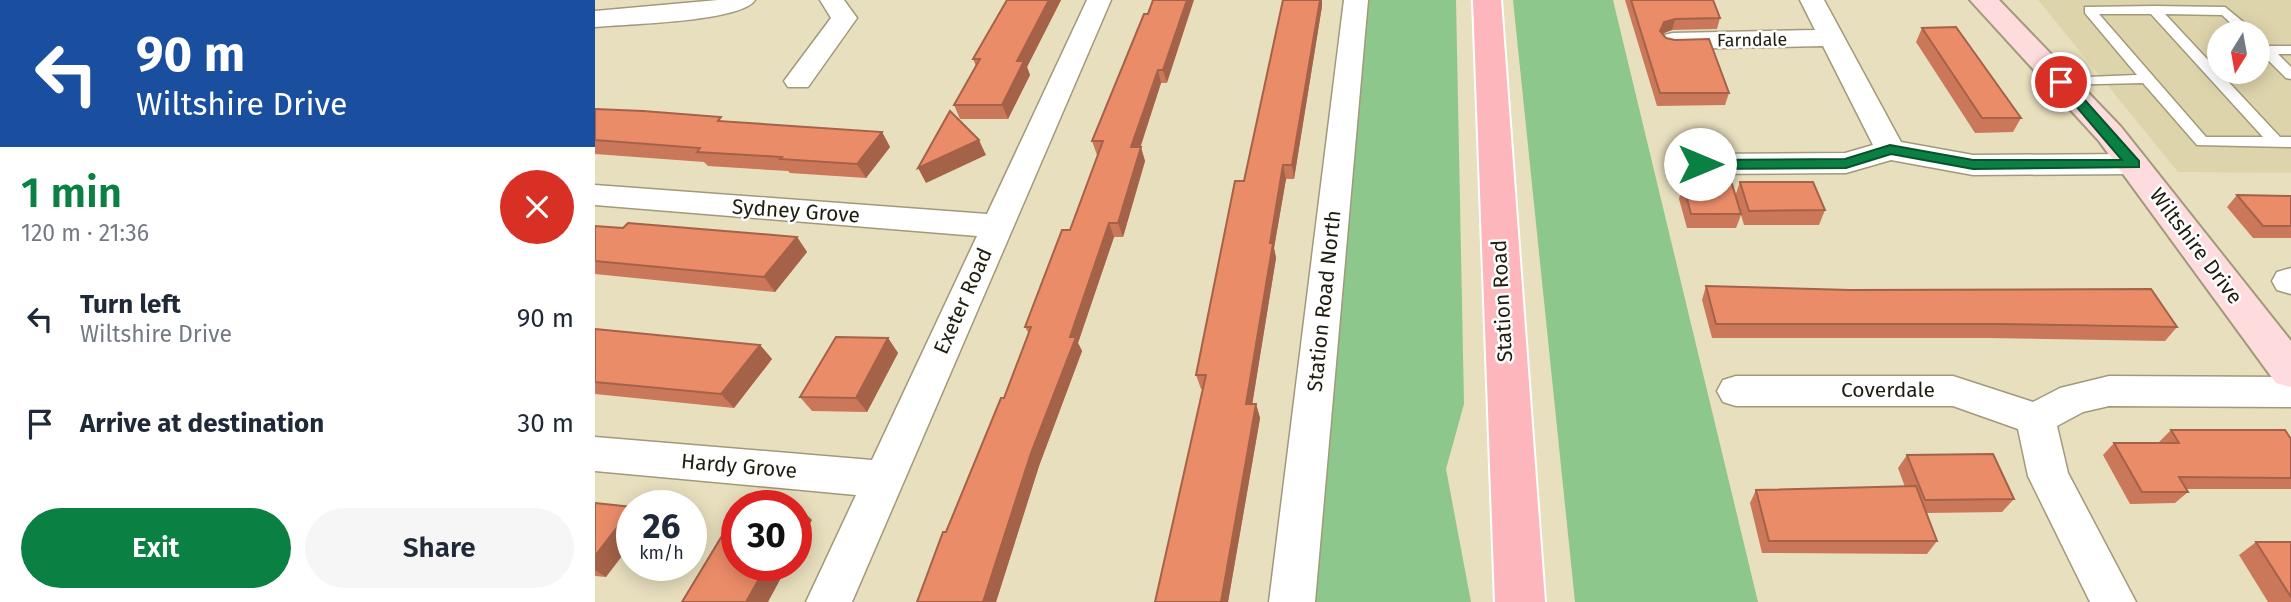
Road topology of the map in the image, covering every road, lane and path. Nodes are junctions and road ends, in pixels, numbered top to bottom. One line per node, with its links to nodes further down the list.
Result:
1 (743, 0): 9 (street)
2 (832, 0): 18 (street)
3 (1099, 0): 25 (street, Exeter Road)
4 (1356, 0): 33 (street, Station Road North)
5 (1487, 0): 34 (main road, Station Road)
6 (1812, 0): 11 (street)
7 (1984, 0): 19 (street, Wiltshire Drive)
8 (2154, 10): 10 (lane); 17 (lane); 20 (lane)
9 (595, 19)
10 (2235, 21)
11 (1831, 38): 12 (street, Farndale); 21 (street)
12 (1673, 41)
13 (2270, 47): 14 (lane)
14 (2291, 50)
15 (2270, 54): 16 (lane)
16 (2291, 75)
17 (2147, 79): 19 (lane); 20 (lane)
18 (798, 81)
19 (2061, 82): 23 (street, Wiltshire Drive)
20 (2284, 142)
21 (1890, 150): 22 (street); 23 (street)
22 (1700, 164)
23 (2134, 164): 26 (street, Wiltshire Drive)
24 (595, 195): 25 (street, Sydney Grove)
25 (996, 226): 31 (street, Exeter Road)
26 (2291, 371)
27 (1736, 391): 29 (street, Coverdale)
28 (2291, 392): 29 (street)
29 (2036, 419): 35 (street)
30 (595, 454): 31 (street, Hardy Grove)
31 (882, 479): 32 (street, Exeter Road)
32 (829, 602)
33 (1292, 602)
34 (1520, 602)
35 (2113, 602)

